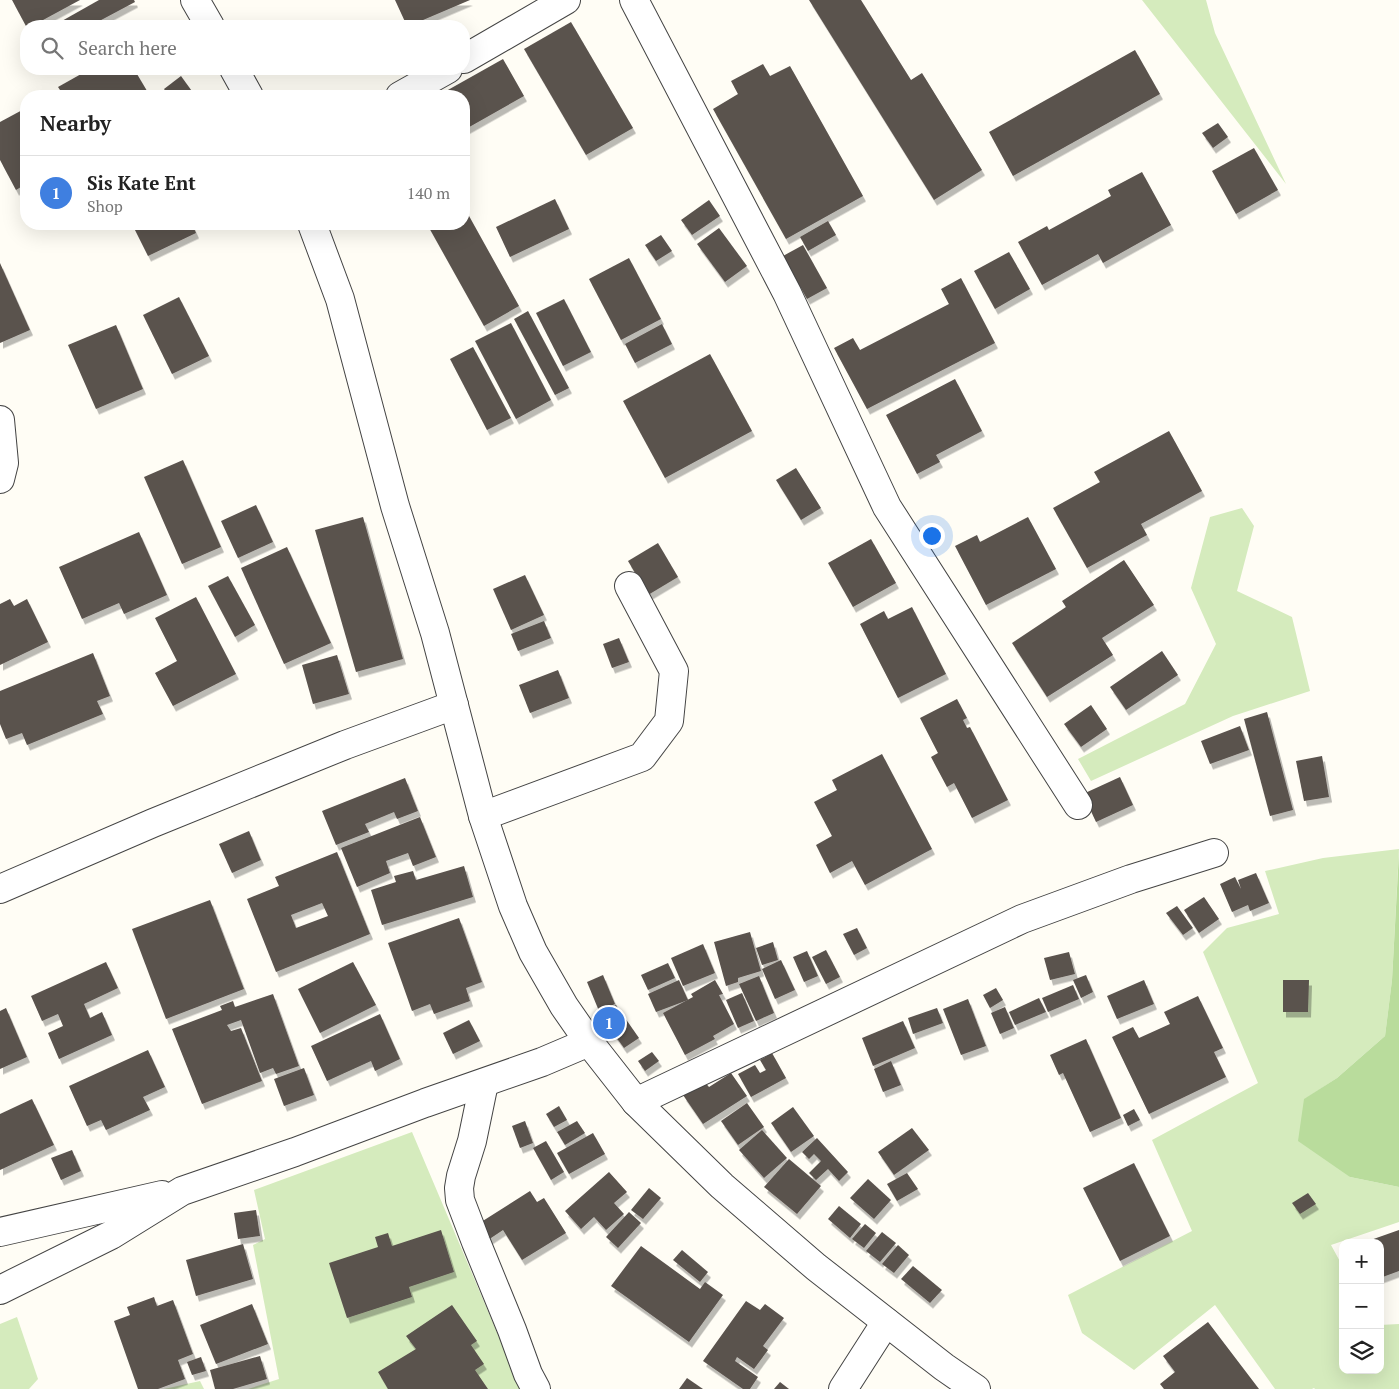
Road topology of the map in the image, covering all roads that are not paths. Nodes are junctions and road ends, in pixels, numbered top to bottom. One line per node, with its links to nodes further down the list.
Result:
1 (195, 0): 4 (street)
2 (566, 0): 5 (street)
3 (634, 0): 15 (street)
4 (207, 20)
5 (470, 56)
6 (237, 75): 8 (street)
7 (437, 75): 9 (street)
8 (246, 90)
9 (411, 90)
10 (314, 230): 14 (street)
11 (0, 420): 12 (street)
12 (0, 479)
13 (630, 586): 16 (street)
14 (454, 705): 16 (street); 18 (street)
15 (1078, 805)
16 (483, 816): 19 (street)
17 (1214, 853): 21 (street)
18 (0, 889)
19 (589, 1042): 20 (street); 21 (street)
20 (484, 1083): 22 (street); 26 (street)
21 (636, 1102): 25 (street)
22 (182, 1191): 23 (street); 24 (street)
23 (0, 1232)
24 (0, 1290)
25 (886, 1322): 27 (street); 28 (street)
26 (536, 1389)
27 (843, 1389)
28 (976, 1389)

